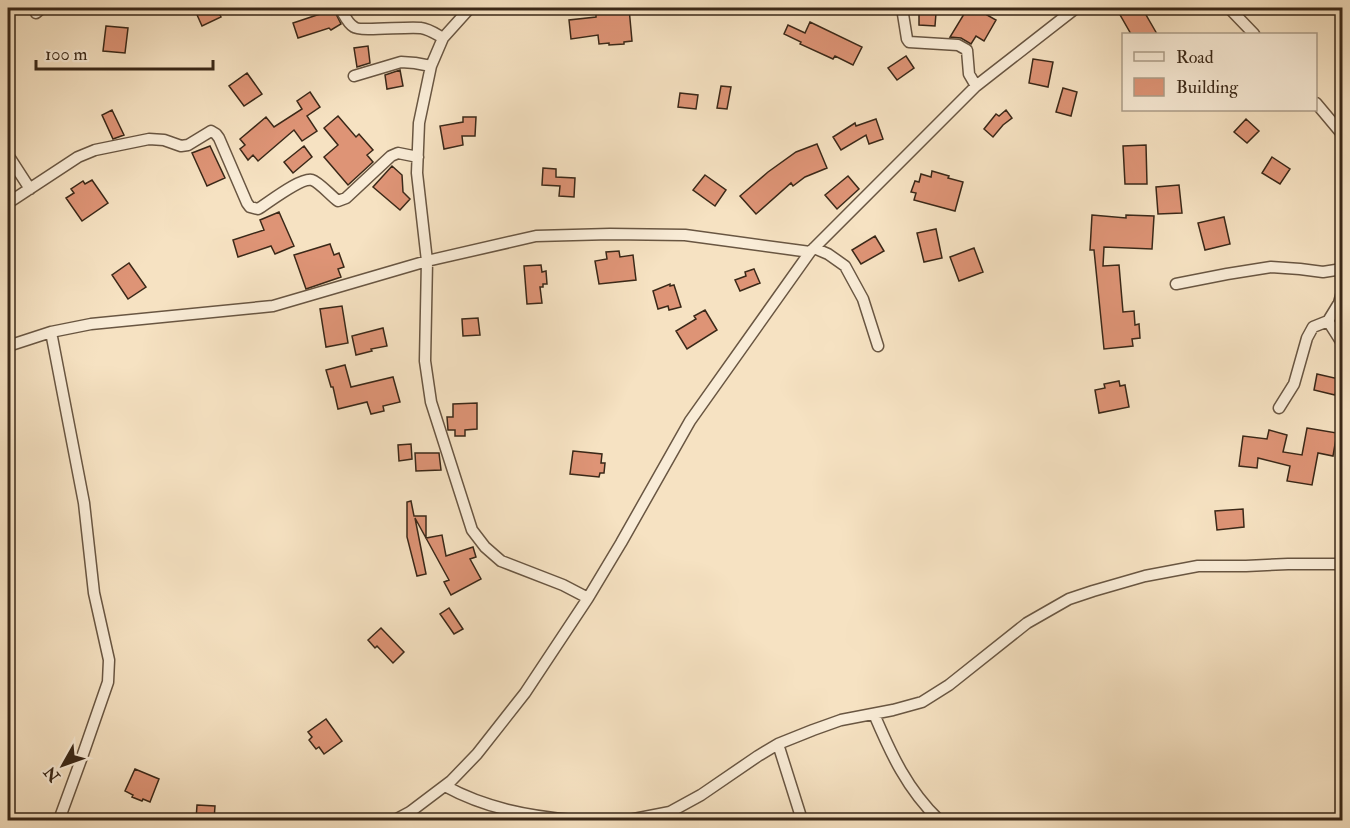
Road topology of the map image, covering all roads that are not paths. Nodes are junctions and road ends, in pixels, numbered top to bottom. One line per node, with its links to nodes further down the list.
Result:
1 (340, 8): 7 (street)
2 (470, 8): 7 (street)
3 (902, 8): 10 (street)
4 (1076, 8): 10 (street)
5 (1229, 8): 6 (street)
6 (1253, 33)
7 (443, 38): 8 (street)
8 (431, 66): 9 (street); 14 (street)
9 (354, 76)
10 (976, 86): 17 (street)
11 (1317, 104): 12 (street)
12 (1342, 134)
13 (8, 155): 15 (street)
14 (418, 157): 15 (street); 18 (street)
15 (30, 189): 16 (street)
16 (8, 203)
17 (812, 250): 18 (street); 26 (street); 29 (street)
18 (427, 261): 23 (street); 29 (street)
19 (1342, 269): 20 (street)
20 (1176, 284)
21 (1342, 292): 22 (street)
22 (1328, 321): 24 (street); 27 (street)
23 (51, 332): 25 (street); 33 (street)
24 (1342, 343)
25 (8, 346)
26 (878, 346)
27 (1279, 408)
28 (1342, 564): 30 (street)
29 (588, 598): 32 (street)
30 (874, 714): 31 (street); 38 (street)
31 (778, 744): 36 (street); 37 (street)
32 (446, 786): 34 (street); 35 (street)
33 (58, 820)
34 (395, 820)
35 (573, 820)
36 (618, 820)
37 (802, 820)
38 (939, 820)

